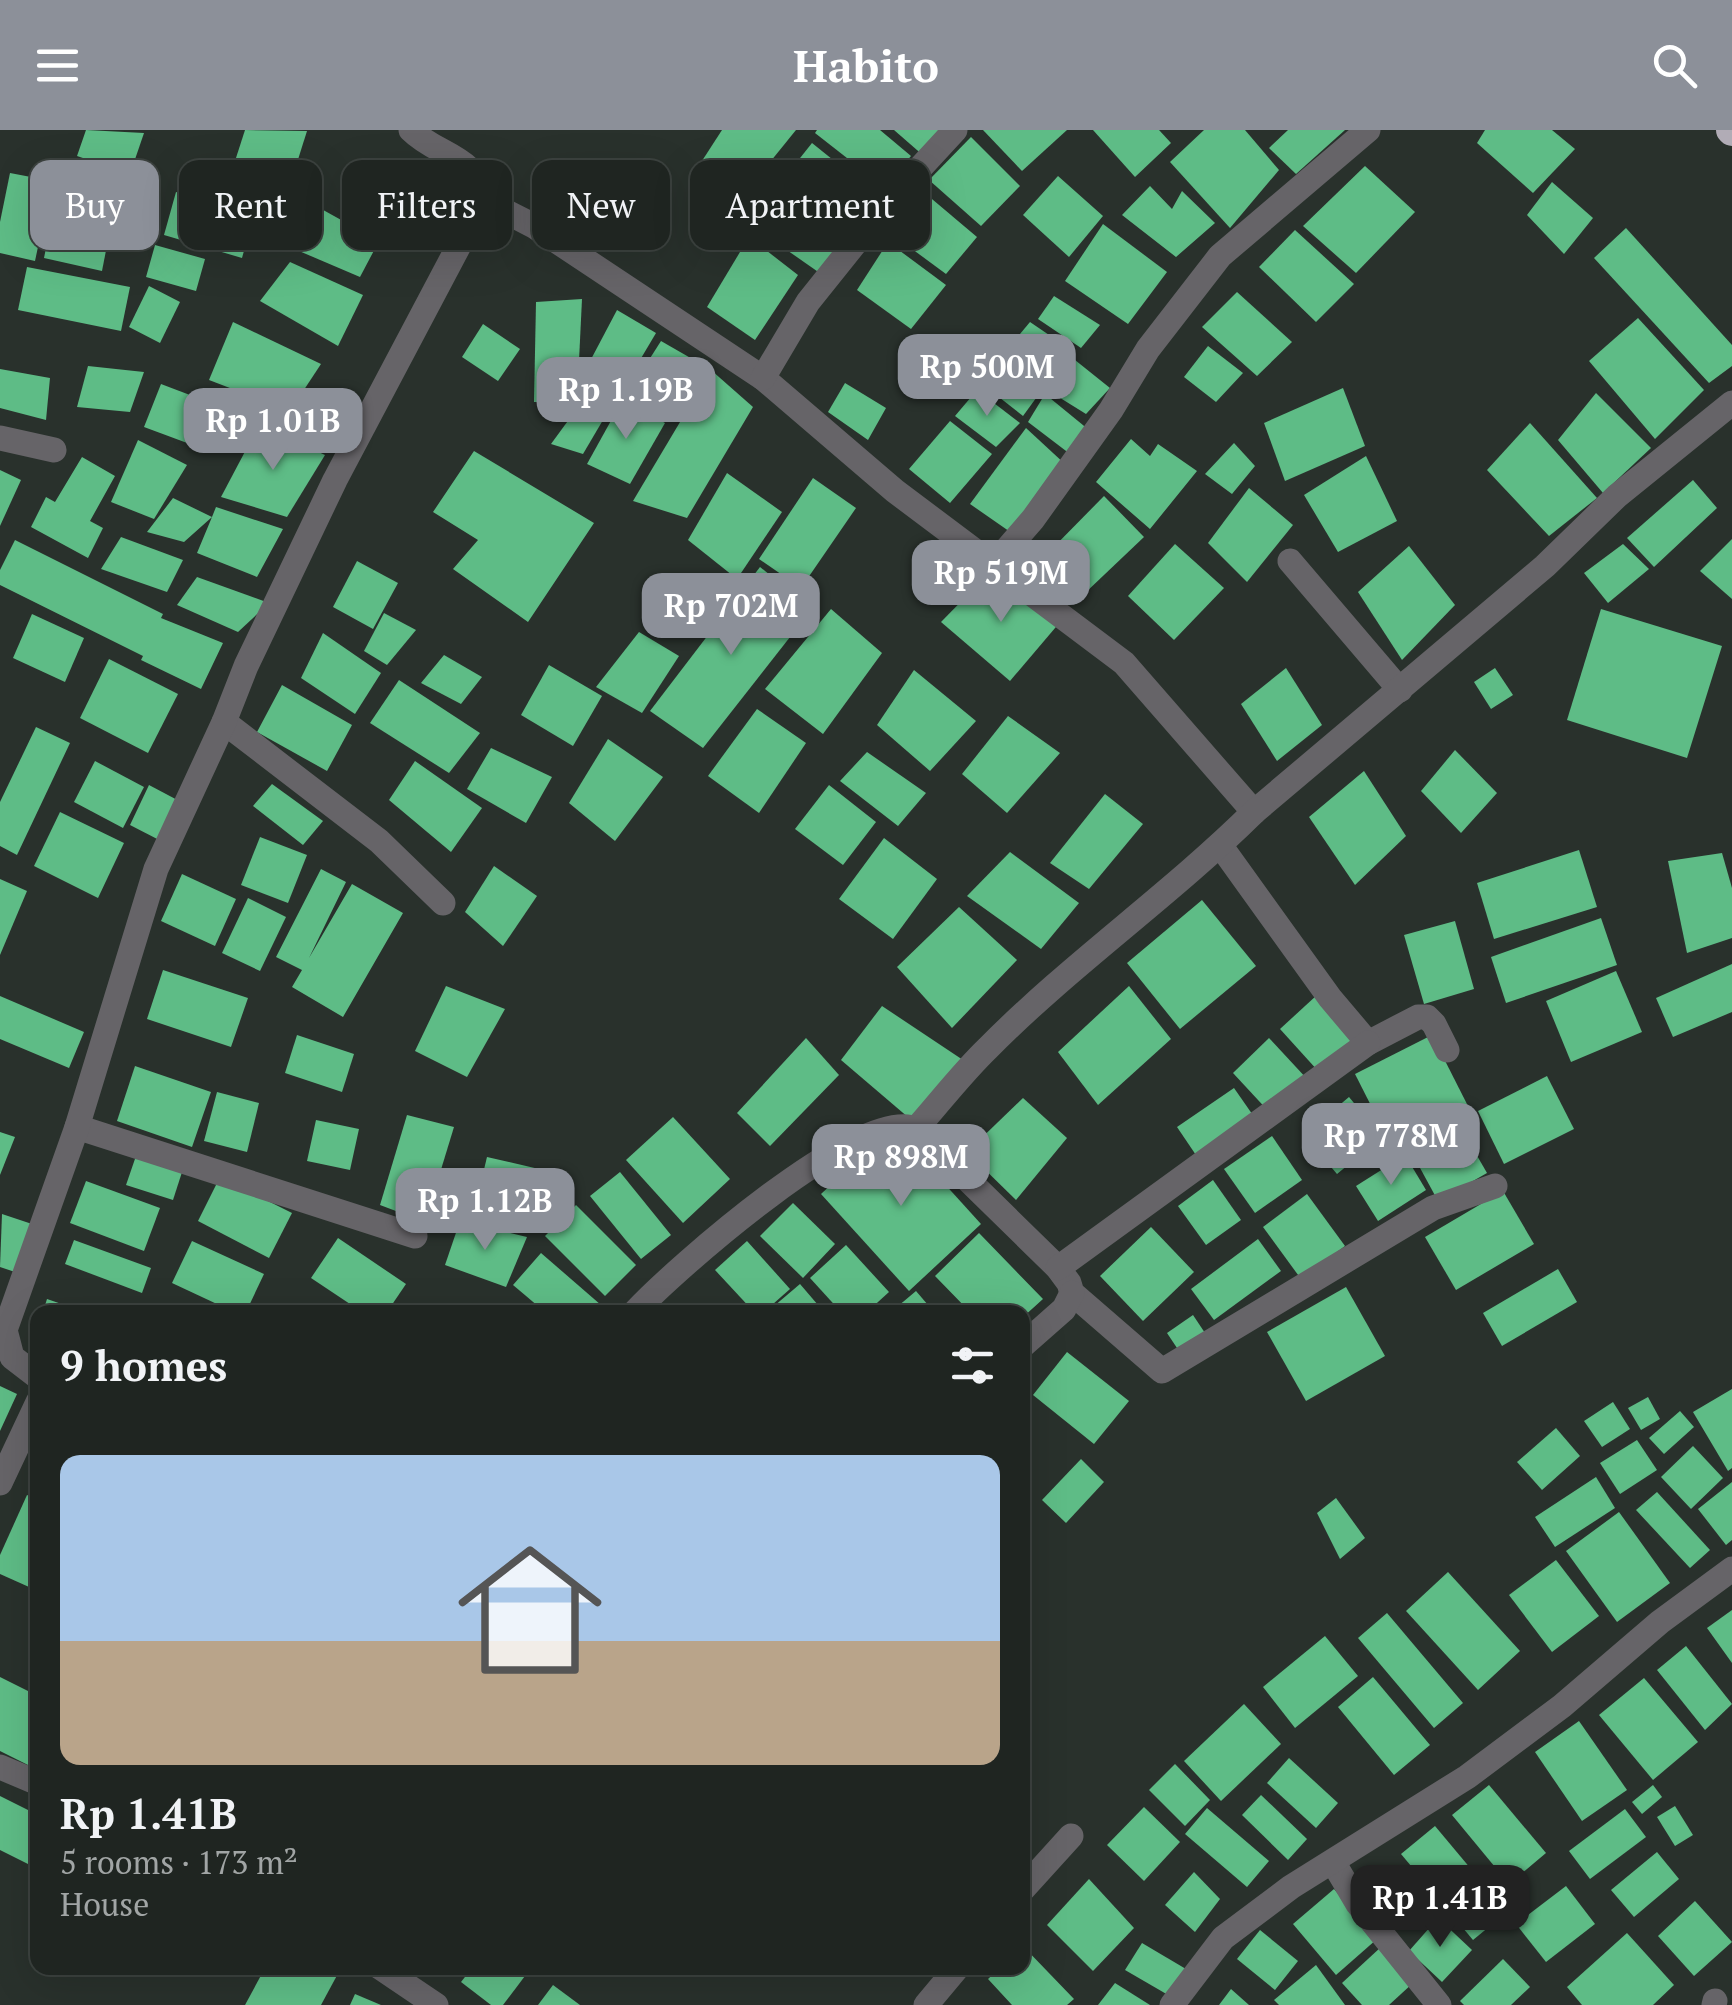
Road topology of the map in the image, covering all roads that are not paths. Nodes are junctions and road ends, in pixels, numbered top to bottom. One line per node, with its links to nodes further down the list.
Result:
1 (411, 130): 4 (street)
2 (955, 130): 7 (street)
3 (1368, 130): 12 (street)
4 (458, 160)
5 (512, 215): 7 (street)
6 (456, 250): 14 (street)
7 (763, 378): 12 (street)
8 (1732, 403): 13 (street)
9 (0, 438): 10 (street)
10 (54, 450)
11 (1290, 561): 13 (street)
12 (995, 563): 15 (street)
13 (1400, 690): 15 (street)
14 (224, 722): 17 (street); 20 (street)
15 (1254, 812): 16 (street)
16 (1220, 845): 18 (street); 21 (street)
17 (443, 903)
18 (1368, 1043): 19 (street); 24 (street)
19 (1448, 1050)
20 (78, 1128): 23 (street); 28 (street)
21 (916, 1129): 24 (street); 26 (street)
22 (1495, 1186): 25 (street)
23 (415, 1236)
24 (1058, 1268): 25 (street)
25 (1072, 1293): 27 (street)
26 (643, 1305)
27 (1030, 1339)
28 (30, 1371)
29 (30, 1419): 30 (street)
30 (0, 1483)
31 (1732, 1569): 35 (street)
32 (0, 1767): 33 (street)
33 (30, 1780)
34 (1070, 1836): 36 (street)
35 (1333, 1862): 41 (street); 42 (street)
36 (1030, 1881)
37 (391, 1975): 39 (street)
38 (952, 1975): 40 (street)
39 (436, 2005)
40 (926, 2005)
41 (1172, 2005)
42 (1439, 2005)

